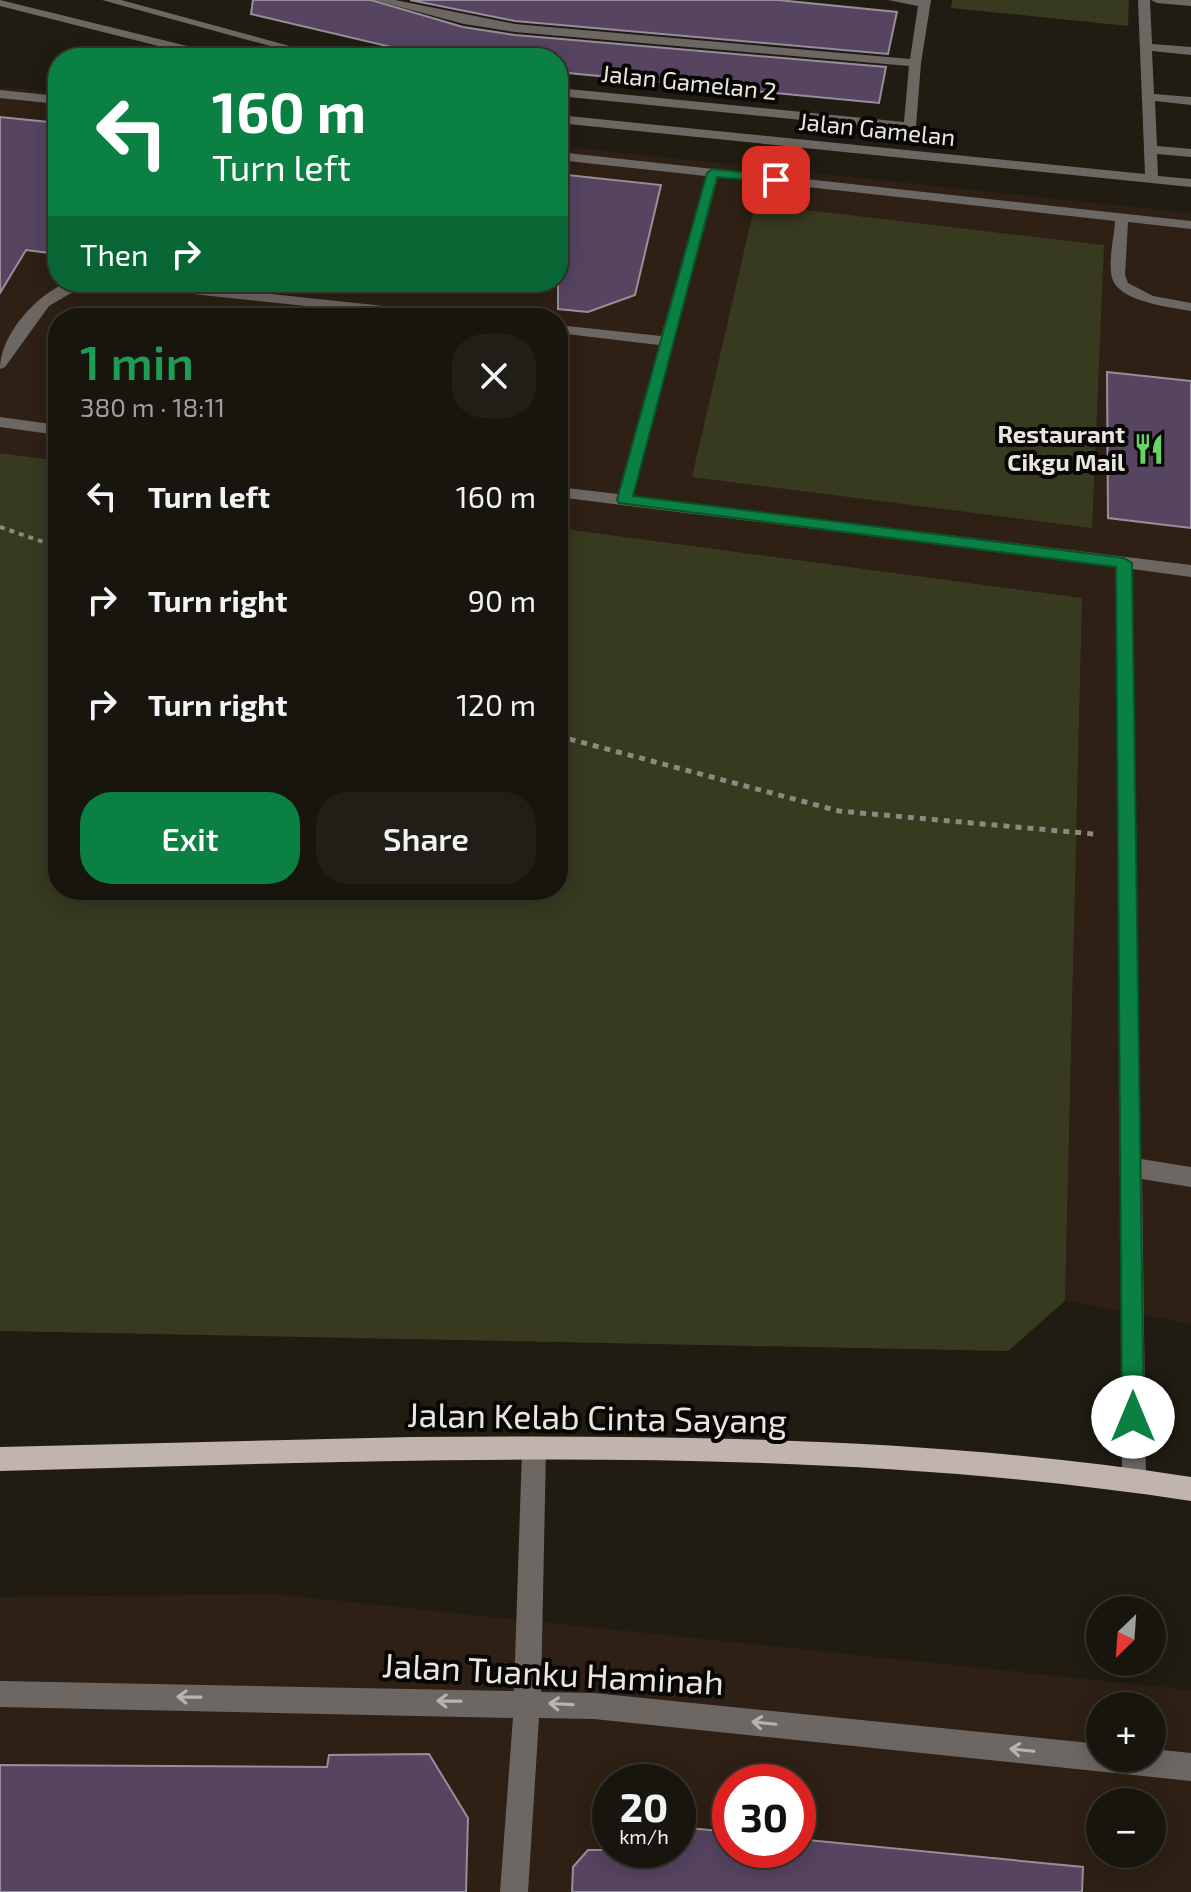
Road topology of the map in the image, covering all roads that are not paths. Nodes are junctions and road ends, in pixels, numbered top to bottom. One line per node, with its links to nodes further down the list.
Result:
1 (108, 0): 11 (street)
2 (380, 0): 13 (street)
3 (894, 0): 6 (street)
4 (1144, 0): 9 (street)
5 (1157, 0): 8 (street)
6 (925, 1): 13 (street)
7 (0, 3): 10 (street)
8 (1191, 3)
9 (1146, 47): 12 (street); 16 (street)
10 (180, 48)
11 (290, 48)
12 (1191, 51)
13 (915, 63): 20 (street)
14 (568, 93): 20 (street, Jalan Gamelan 2)
15 (0, 94): 17 (street)
16 (1147, 97): 18 (street); 21 (street)
17 (48, 99)
18 (1191, 101)
19 (568, 120): 23 (street, Jalan Gamelan)
20 (911, 127): 23 (street)
21 (1150, 149): 22 (street); 26 (street)
22 (1191, 153)
23 (908, 155): 26 (street, Jalan Gamelan)
24 (568, 157): 25 (street)
25 (713, 173): 28 (street); 35 (street)
26 (1152, 179): 27 (street, Jalan Gamelan)
27 (1191, 183)
28 (1122, 217): 29 (street); 32 (street)
29 (1191, 225)
30 (57, 292): 36 (street)
31 (212, 292): 33 (street)
32 (1191, 307)
33 (365, 308)
34 (568, 330): 35 (street)
35 (667, 341): 40 (street)
36 (0, 364)
37 (0, 422): 38 (street)
38 (48, 426)
39 (568, 493): 40 (street)
40 (624, 500): 41 (street)
41 (1124, 563): 42 (street); 43 (street)
42 (1191, 571)
43 (1131, 1167): 44 (street); 47 (street)
44 (1191, 1177)
45 (534, 1449): 46 (main road, Jalan Kelab Cinta Sayang); 47 (main road, Jalan Kelab Cinta Sayang); 50 (street)
46 (0, 1459)
47 (1134, 1479): 48 (main road, Jalan Kelab Cinta Sayang)
48 (1191, 1489)
49 (0, 1694): 50 (street, Jalan Tuanku Haminah, one-way to 49)
50 (527, 1703): 51 (street, Jalan Tuanku Haminah, one-way to 50); 54 (street)
51 (1086, 1756)
52 (1166, 1764): 53 (street, Jalan Tuanku Haminah)
53 (1191, 1767)
54 (514, 1892)

